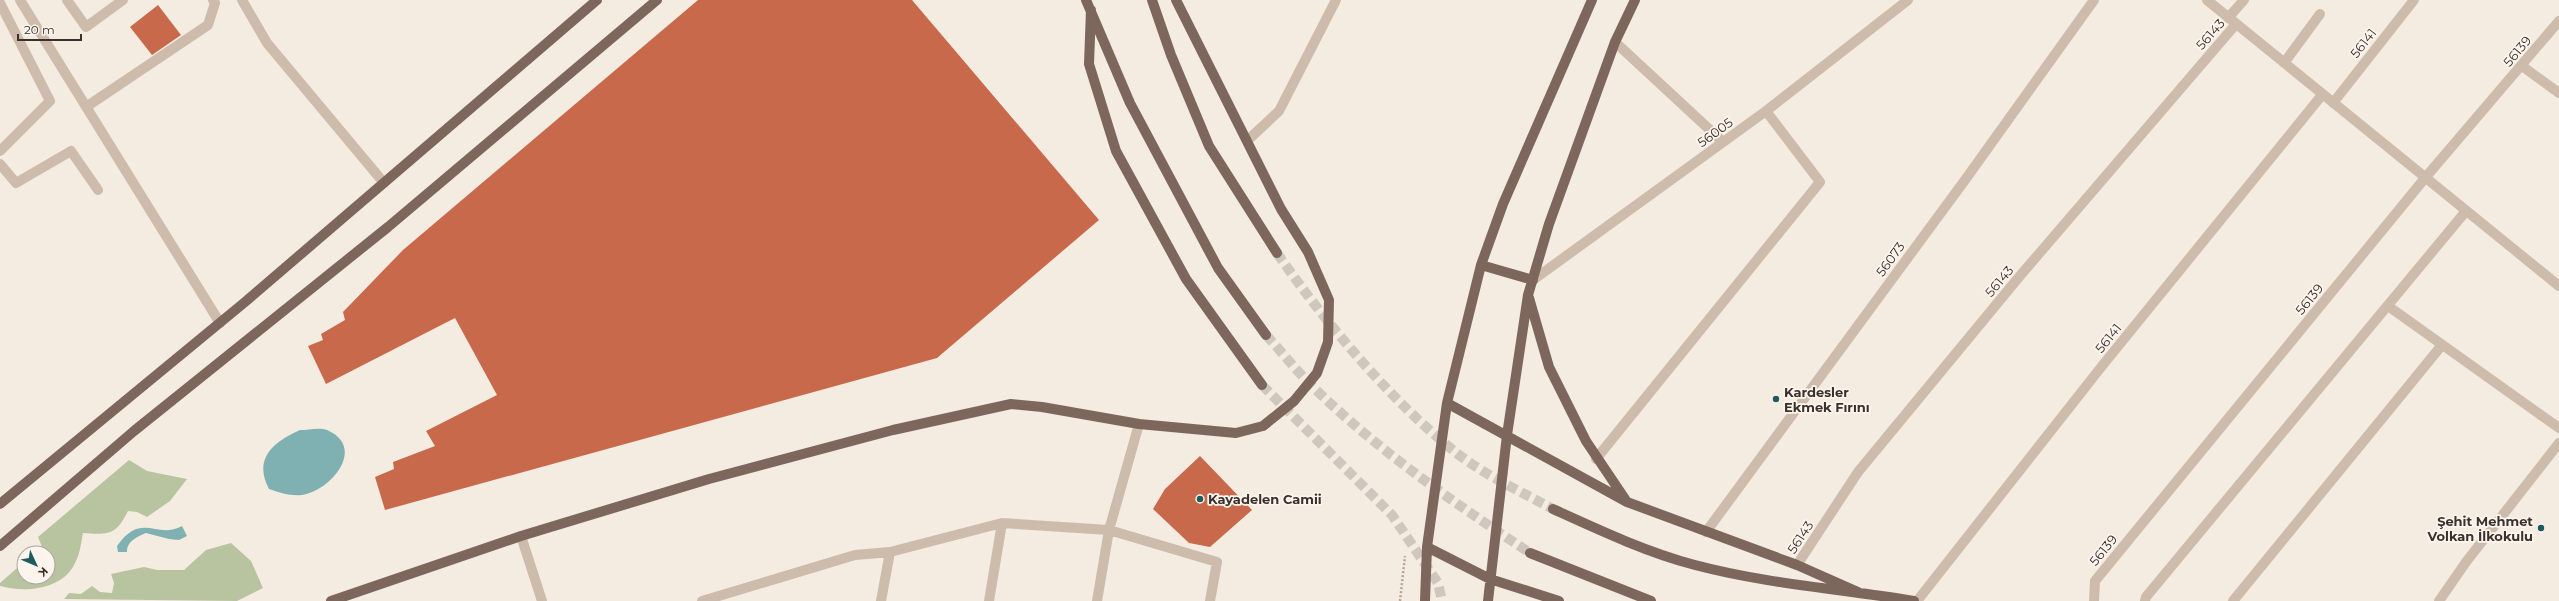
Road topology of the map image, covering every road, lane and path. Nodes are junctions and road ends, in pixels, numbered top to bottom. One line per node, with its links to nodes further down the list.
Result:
1 (67, 0): 2 (street)
2 (123, 0)
3 (213, 0): 30 (street)
4 (242, 0): 37 (street)
5 (597, 0): 37 (main road)
6 (657, 0): 63 (main road)
7 (1086, 0): 20 (main road)
8 (1152, 0): 40 (main road)
9 (1176, 0): 32 (main road)
10 (1336, 0): 32 (street)
11 (1592, 0): 41 (main road)
12 (1635, 0): 24 (main road)
13 (1908, 0): 31 (street, 56005)
14 (2094, 0): 61 (street, 56073)
15 (2207, 0): 22 (street)
16 (2244, 0): 22 (street, 56143)
17 (2414, 0): 29 (street, 56141)
18 (22, 1): 30 (street)
19 (0, 3): 34 (street)
20 (1091, 10): 47 (main road); 49 (main road)
21 (2320, 14): 25 (street)
22 (2232, 21): 25 (street); 68 (street, 56143)
23 (2559, 21): 26 (street, 56139)
24 (1615, 42): 33 (street); 42 (main road)
25 (2284, 63): 28 (street)
26 (2522, 66): 27 (street); 36 (street, 56139)
27 (2559, 93)
28 (2322, 95): 29 (street); 83 (street, 56141)
29 (2333, 103): 36 (street)
30 (86, 107): 46 (street)
31 (1766, 111): 33 (street, 56005); 55 (street)
32 (1248, 140): 51 (main road)
33 (1723, 142): 42 (street, 56005)
34 (0, 151)
35 (0, 164): 38 (street)
36 (2425, 178): 39 (street); 84 (street, 56139)
37 (384, 182): 46 (main road)
38 (98, 190)
39 (2466, 212): 43 (street); 45 (street)
40 (1277, 253)
41 (1481, 265): 42 (main road); 50 (main road)
42 (1533, 280): 44 (main road)
43 (2559, 286)
44 (1528, 295): 53 (main road); 55 (main road)
45 (2388, 306): 48 (street); 85 (street)
46 (220, 323): 57 (main road)
47 (1266, 335)
48 (2442, 345): 52 (street); 86 (street)
49 (1262, 386)
50 (1447, 403): 53 (main road); 64 (main road)
51 (1139, 424): 60 (street); 62 (main road)
52 (2559, 428)
53 (1507, 435): 56 (main road); 69 (main road)
54 (2559, 443): 87 (street)
55 (1596, 459): 56 (main road)
56 (1628, 502): 61 (main road)
57 (0, 504)
58 (1553, 509): 70 (main road)
59 (1002, 523): 60 (street); 65 (street); 75 (street)
60 (1109, 530): 76 (street); 77 (street)
61 (1706, 532): 68 (main road)
62 (521, 536): 71 (main road); 72 (street)
63 (0, 546)
64 (1427, 547): 69 (main road); 79 (main road)
65 (890, 552): 73 (street); 74 (street)
66 (1530, 553): 82 (main road)
67 (1405, 556): 78 (path)
68 (1797, 565): 70 (main road)
69 (1490, 579): 80 (main road); 81 (main road)
70 (1858, 592): 83 (main road)
71 (331, 601)
72 (542, 601)
73 (702, 601)
74 (881, 601)
75 (988, 601)
76 (1098, 601)
77 (1210, 601)
78 (1400, 601)
79 (1425, 601)
80 (1488, 601)
81 (1559, 601)
82 (1651, 601)
83 (1915, 601)
84 (2094, 601)
85 (2145, 601)
86 (2233, 601)
87 (2439, 601)

